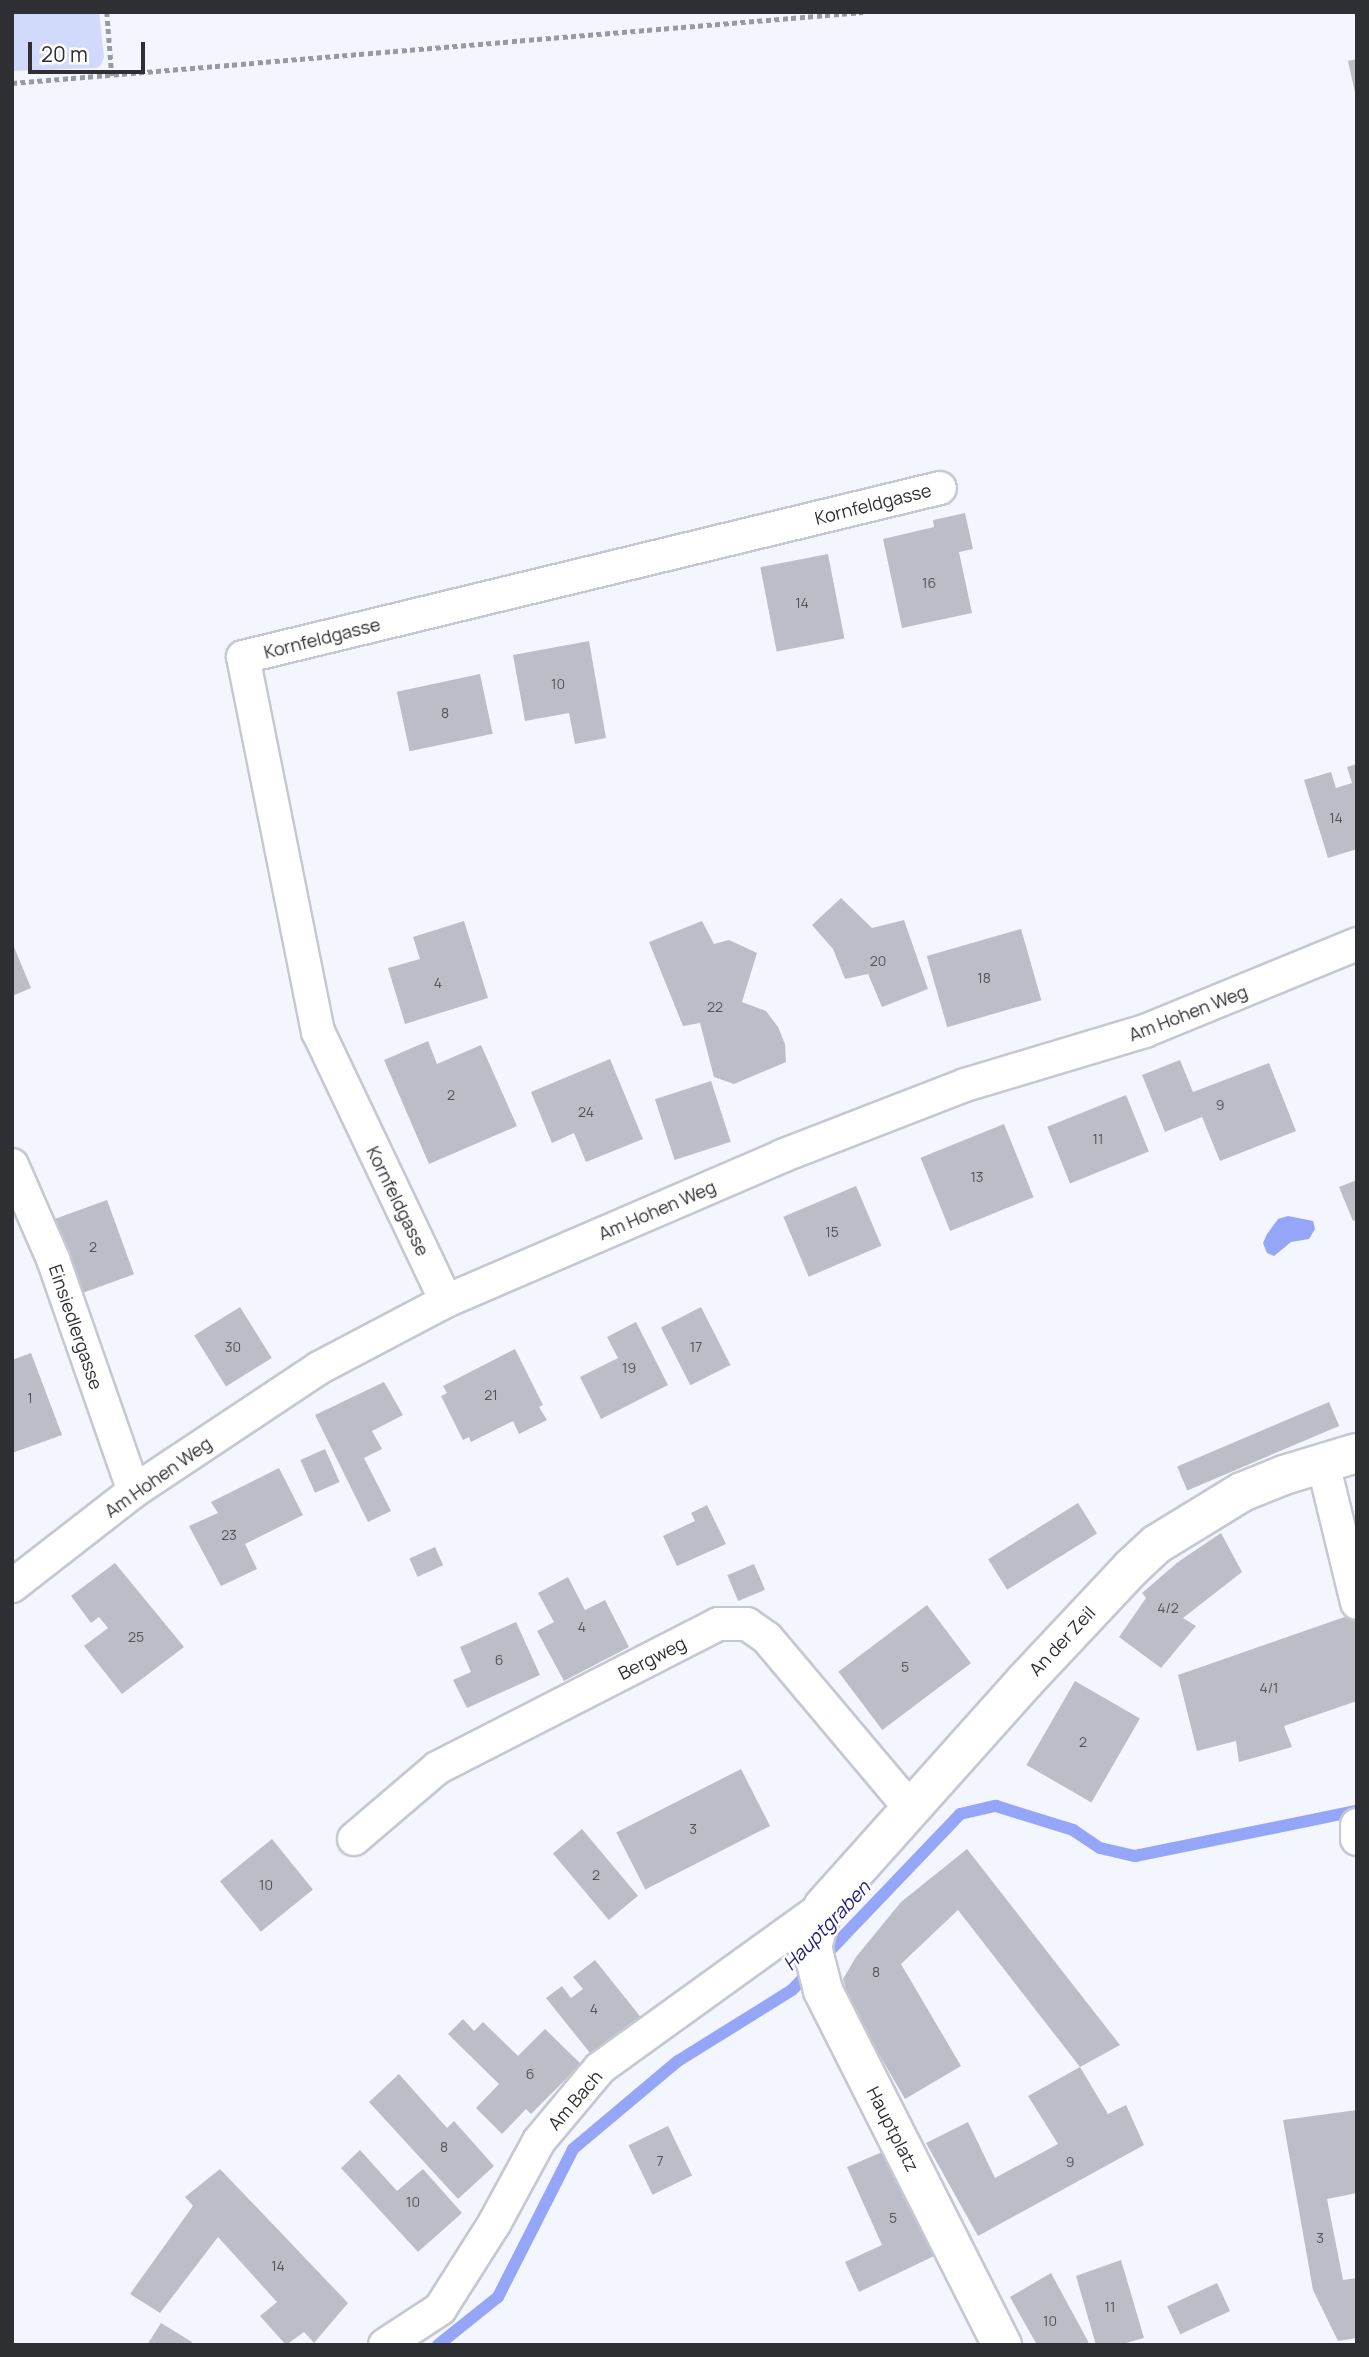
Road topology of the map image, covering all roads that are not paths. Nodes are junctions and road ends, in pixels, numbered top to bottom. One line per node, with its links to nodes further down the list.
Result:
1 (940, 488): 4 (street, Kornfeldgasse)
2 (1357, 944): 4 (street, Am Hohen Weg)
3 (12, 1165): 6 (street, Einsiedlergasse)
4 (446, 1301): 6 (street, Am Hohen Weg)
5 (1340, 1458): 8 (street); 9 (street, An der Zeil)
6 (134, 1491): 7 (street, Am Hohen Weg)
7 (12, 1586)
8 (1357, 1603)
9 (911, 1809): 11 (street, Bergweg); 13 (street, An der Zeil)
10 (1356, 1828): 12 (street)
11 (354, 1839)
12 (1357, 1839)
13 (823, 1906): 14 (street, Am Bach); 15 (street, Hauptplatz)
14 (385, 2345)
15 (1002, 2345)

